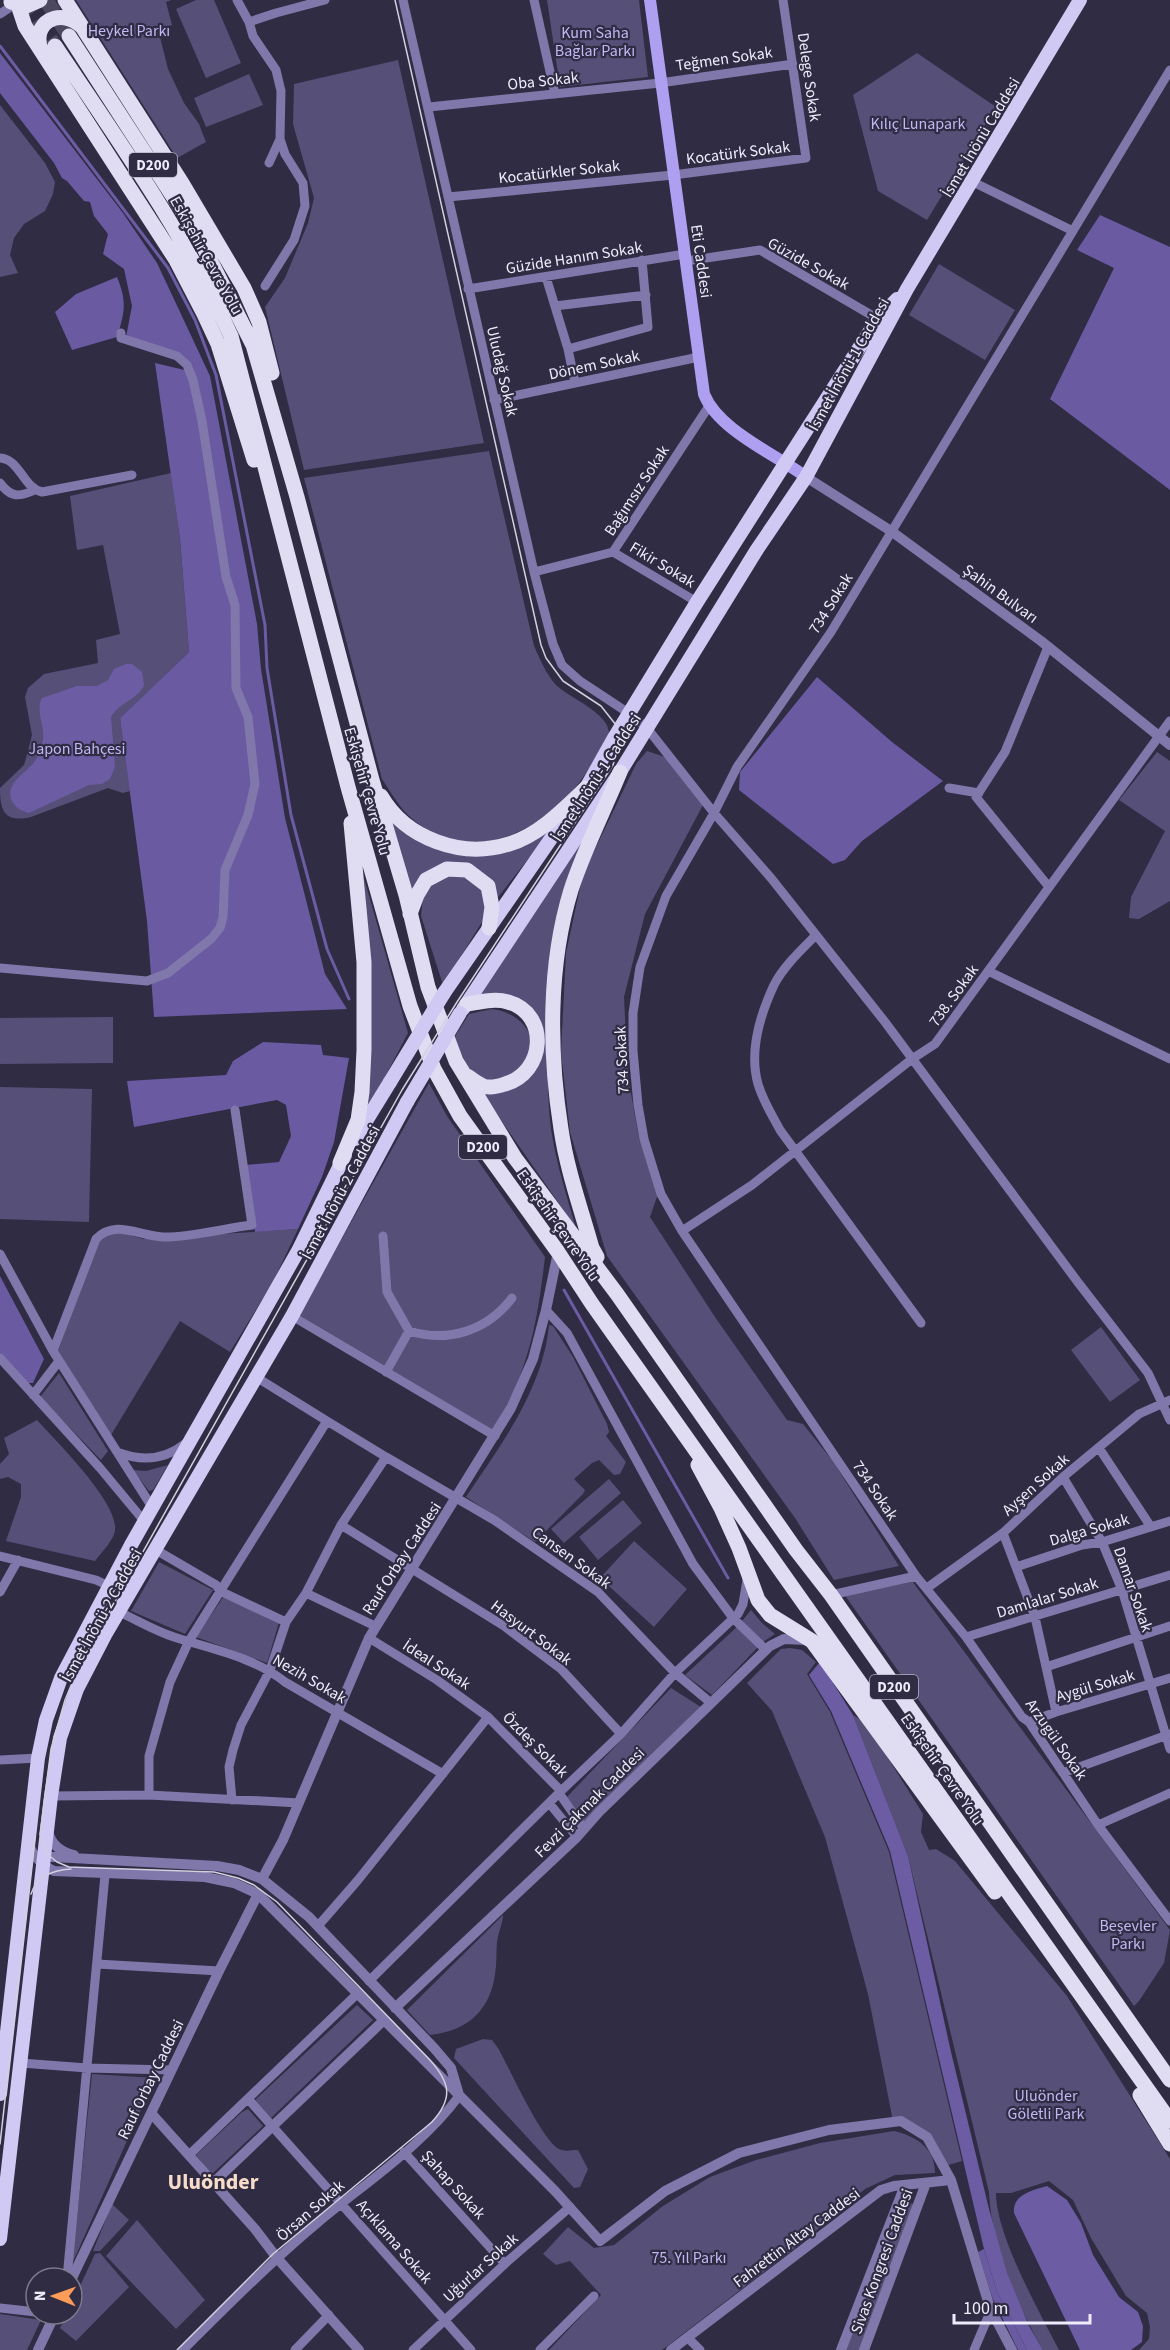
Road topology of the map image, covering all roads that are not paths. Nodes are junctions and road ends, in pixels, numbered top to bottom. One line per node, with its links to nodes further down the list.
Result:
1 (40, 0): 10 (highway)
2 (65, 0): 13 (highway, Eskişehir Çevre Yolu)
3 (237, 0): 12 (street)
4 (325, 0): 12 (street)
5 (403, 0): 19 (street, Uludağ Sokak)
6 (534, 0): 18 (street)
7 (650, 0): 17 (main road, Eti Caddesi)
8 (783, 0): 15 (street, Delege Sokak)
9 (1080, 0): 24 (main road, İsmet İnönü Caddesi)
10 (14, 3): 11 (street); 14 (highway, Eskişehir Çevre Yolu)
11 (0, 14)
12 (249, 22): 20 (street)
13 (75, 31): 14 (highway); 59 (highway, Eskişehir Çevre Yolu / D200)
14 (48, 50): 60 (highway, Eskişehir Çevre Yolu / D200)
15 (793, 64): 17 (street, Teğmen Sokak); 21 (street, Delege Sokak)
16 (1170, 70): 26 (street, 734 Sokak)
17 (660, 83): 18 (street, Oba Sokak); 23 (main road, Eti Caddesi)
18 (555, 94): 19 (street, Oba Sokak)
19 (429, 107): 25 (street, Uludağ Sokak)
20 (280, 140): 22 (street); 30 (street)
21 (806, 158): 23 (street, Kocatürk Sokak)
22 (269, 163)
23 (673, 175): 25 (street, Kocatürkler Sokak); 27 (main road, Eti Caddesi)
24 (973, 182): 26 (street); 32 (main road, İsmet İnönü Caddesi)
25 (448, 198): 31 (street, Uludağ Sokak)
26 (1073, 231): 48 (street, 734 Sokak)
27 (686, 258): 28 (street, Güzide Hanım Sokak); 35 (street, Güzide Sokak); 38 (main road, Eti Caddesi)
28 (642, 260): 29 (street, Güzide Hanım Sokak); 33 (street)
29 (546, 277): 31 (street, Güzide Hanım Sokak); 34 (street)
30 (265, 286)
31 (468, 289): 40 (street, Uludağ Sokak)
32 (907, 289): 35 (main road, İsmet İnönü-1 Caddesi); 45 (main road, İsmet İnönü-1 Caddesi)
33 (646, 295): 34 (street); 37 (street)
34 (555, 306): 37 (street)
35 (878, 319): 43 (main road, İsmet İnönü-1 Caddesi)
36 (121, 333): 69 (street)
37 (568, 349): 39 (street)
38 (699, 357): 39 (street, Dönem Sokak); 41 (main road, Eti Caddesi)
39 (575, 383): 40 (street, Dönem Sokak)
40 (494, 400): 50 (street, Uludağ Sokak)
41 (709, 406): 43 (main road); 49 (street, Bağımsız Sokak)
42 (0, 458): 47 (street)
43 (786, 462): 45 (main road); 51 (main road, İsmet İnönü-1 Caddesi)
44 (132, 475): 47 (street)
45 (806, 477): 48 (street, Şahin Bulvarı); 55 (main road, İsmet İnönü-1 Caddesi)
46 (0, 483): 47 (street)
47 (35, 490)
48 (891, 531): 52 (street, Şahin Bulvarı); 64 (street, 734 Sokak)
49 (613, 552): 50 (street, Bağımsız Sokak); 51 (street, Fikir Sokak)
50 (534, 572): 53 (street, Uludağ Sokak)
51 (697, 602): 53 (main road, İsmet İnönü-1 Caddesi)
52 (1048, 647): 56 (street, Şahin Bulvarı); 63 (street)
53 (630, 714): 55 (street, Uludağ Sokak); 62 (main road, İsmet İnönü-1 Caddesi)
54 (1170, 722): 56 (street, 738. Sokak)
55 (647, 728): 58 (main road, İsmet İnönü-1 Caddesi); 64 (street, Uludağ Sokak)
56 (1159, 737): 57 (street, Şahin Bulvarı); 65 (street, 738. Sokak)
57 (1170, 745)
58 (620, 772): 71 (main road, İsmet İnönü-1 Caddesi); 83 (highway)
59 (372, 780): 62 (highway); 66 (highway, Eskişehir Çevre Yolu / D200)
60 (348, 787): 78 (highway); 81 (highway, Eskişehir Çevre Yolu / D200)
61 (949, 788): 63 (street)
62 (586, 789): 67 (main road, İsmet İnönü-1 Caddesi)
63 (979, 792): 65 (street)
64 (714, 813): 68 (street, Uludağ Sokak); 79 (street, 734 Sokak)
65 (1049, 887): 70 (street, 738. Sokak)
66 (410, 914): 67 (highway); 74 (highway, Eskişehir Çevre Yolu / D200)
67 (489, 928): 75 (main road, İsmet İnönü-1 Caddesi, bridge)
68 (815, 936): 72 (street, Uludağ Sokak); 77 (street)
69 (0, 968)
70 (988, 971): 72 (street, 738. Sokak); 73 (street)
71 (464, 1009): 74 (highway); 86 (main road, İsmet İnönü-2 Caddesi, bridge)
72 (912, 1059): 77 (street, 738. Sokak); 95 (street, Uludağ Sokak)
73 (1170, 1059)
74 (463, 1073): 83 (highway, Eskişehir Çevre Yolu / D200)
75 (390, 1082): 78 (main road, İsmet İnönü-2 Caddesi)
76 (235, 1110): 89 (street)
77 (796, 1152): 79 (street, 738. Sokak); 87 (street)
78 (340, 1163): 99 (main road, İsmet İnönü-2 Caddesi)
79 (682, 1231): 120 (street, 734 Sokak)
80 (382, 1236): 88 (street)
81 (558, 1252): 85 (street, Rauf Orbay Caddesi); 100 (highway, Eskişehir Çevre Yolu / D200)
82 (0, 1254): 89 (street)
83 (617, 1294): 127 (highway, Eskişehir Çevre Yolu / D200)
84 (512, 1298): 88 (street)
85 (546, 1310): 98 (street, Rauf Orbay Caddesi); 130 (street)
86 (292, 1316): 92 (street); 93 (main road, İsmet İnönü-2 Caddesi)
87 (921, 1323)
88 (409, 1331): 92 (street)
89 (53, 1351): 91 (street)
90 (0, 1358): 94 (street)
91 (60, 1361): 94 (street); 102 (street)
92 (386, 1372): 98 (street)
93 (256, 1377): 97 (street, Cansen Sokak); 113 (main road, İsmet İnönü-2 Caddesi)
94 (33, 1395): 107 (street)
95 (1167, 1402): 96 (street, Uludağ Sokak); 101 (street, Ayşen Sokak)
96 (1170, 1420)
97 (327, 1421): 103 (street, Cansen Sokak); 124 (street)
98 (495, 1436): 105 (street, Rauf Orbay Caddesi)
99 (188, 1442): 102 (street); 106 (main road, İsmet İnönü-2 Caddesi)
100 (690, 1442): 116 (highway); 181 (highway, Eskişehir Çevre Yolu / D200)
101 (1099, 1448): 104 (street, Ayşen Sokak); 110 (street)
102 (117, 1452): 106 (street)
103 (386, 1457): 105 (street, Cansen Sokak); 109 (street)
104 (1063, 1478): 111 (street, Ayşen Sokak); 112 (street, Damar Sokak)
105 (457, 1498): 118 (street, Rauf Orbay Caddesi); 142 (street, Cansen Sokak)
106 (152, 1507): 107 (main road, İsmet İnönü-2 Caddesi)
107 (144, 1521): 121 (main road, İsmet İnönü-2 Caddesi)
108 (1170, 1521): 110 (street, Dalga Sokak)
109 (341, 1525): 118 (street, Hasyurt Sokak); 126 (street)
110 (1151, 1527): 112 (street, Dalga Sokak)
111 (1003, 1533): 117 (street); 122 (street, Ayşen Sokak)
112 (1102, 1542): 117 (street, Dalga Sokak); 123 (street, Damar Sokak)
113 (156, 1550): 124 (street); 128 (main road, İsmet İnönü-2 Caddesi)
114 (0, 1556): 115 (street)
115 (18, 1560): 121 (street); 125 (street)
116 (746, 1566): 130 (street); 138 (highway)
117 (1016, 1567): 129 (street)
118 (412, 1570): 132 (street, Rauf Orbay Caddesi); 150 (street, Hasyurt Sokak)
119 (1170, 1575): 123 (street, Damlalar Sokak)
120 (916, 1576): 122 (street, Arzugül Sokak); 127 (street)
121 (109, 1586): 153 (main road, İsmet İnönü-2 Caddesi)
122 (927, 1588): 134 (street, Arzugül Sokak)
123 (1122, 1590): 129 (street, Damlalar Sokak); 136 (street, Damar Sokak)
124 (220, 1591): 131 (street); 137 (street)
125 (0, 1592)
126 (306, 1593): 131 (street); 132 (street)
127 (831, 1595): 190 (highway, Eskişehir Çevre Yolu / D200)
128 (119, 1612): 137 (street, Nezih Sokak); 160 (main road, İsmet İnönü-2 Caddesi)
129 (1035, 1617): 134 (street, Damlalar Sokak); 140 (street)
130 (733, 1618): 139 (street); 142 (street)
131 (286, 1622): 141 (street)
132 (375, 1626): 135 (street, Rauf Orbay Caddesi)
133 (1170, 1626): 136 (street)
134 (966, 1637): 149 (street, Arzugül Sokak)
135 (369, 1638): 146 (street, Rauf Orbay Caddesi); 148 (street, İdeal Sokak)
136 (1136, 1638): 140 (street); 144 (street, Damar Sokak)
137 (189, 1641): 141 (street, Nezih Sokak); 159 (street)
138 (812, 1641): 139 (street, Fevzi Çakmak Caddesi); 181 (highway)
139 (766, 1650): 145 (street, Fevzi Çakmak Caddesi)
140 (1046, 1667): 147 (street)
141 (270, 1670): 146 (street, Nezih Sokak); 161 (street)
142 (675, 1673): 145 (street, Cansen Sokak); 150 (street)
143 (1170, 1678): 144 (street, Aygül Sokak)
144 (1150, 1684): 147 (street, Aygül Sokak); 151 (street, Damar Sokak)
145 (711, 1703): 166 (street, Fevzi Çakmak Caddesi)
146 (337, 1712): 156 (street, Nezih Sokak); 162 (street, Rauf Orbay Caddesi)
147 (1056, 1712): 149 (street, Aygül Sokak)
148 (488, 1718): 156 (street, Özdeş Sokak); 157 (street, Özdeş Sokak)
149 (1029, 1722): 155 (street, Arzugül Sokak)
150 (621, 1734): 157 (street)
151 (1168, 1734): 152 (street, Damar Sokak); 155 (street)
152 (1170, 1749)
153 (38, 1758): 154 (street); 167 (main road, İsmet İnönü-2 Caddesi)
154 (0, 1760)
155 (1063, 1773): 165 (street, Arzugül Sokak)
156 (443, 1774): 177 (street, Özdeş Sokak)
157 (560, 1792): 163 (street, Özdeş Sokak); 166 (street)
158 (1170, 1794): 165 (street)
159 (149, 1795): 160 (street); 161 (street)
160 (51, 1796): 164 (main road, İsmet İnönü-2 Caddesi)
161 (232, 1800): 162 (street)
162 (299, 1803): 173 (street, Rauf Orbay Caddesi)
163 (549, 1803): 166 (street); 180 (street, Özdeş Sokak)
164 (47, 1820): 168 (main road, İsmet İnönü-2 Caddesi); 169 (street)
165 (1098, 1825): 176 (street, Arzugül Sokak)
166 (580, 1833): 183 (street, Fevzi Çakmak Caddesi)
167 (28, 1837): 168 (street); 170 (main road, İsmet İnönü-2 Caddesi)
168 (40, 1859): 169 (street); 170 (street); 171 (street); 174 (main road, İsmet İnönü-2 Caddesi)
169 (95, 1860): 173 (street)
170 (25, 1869): 189 (main road, İsmet İnönü-2 Caddesi)
171 (64, 1872): 172 (street); 174 (street)
172 (105, 1875): 175 (street); 178 (street)
173 (262, 1879): 177 (street)
174 (39, 1892): 186 (main road, İsmet İnönü-2 Caddesi)
175 (258, 1894): 179 (street, Rauf Orbay Caddesi); 182 (street)
176 (1170, 1921)
177 (318, 1926): 180 (street)
178 (97, 1964): 179 (street); 187 (street)
179 (219, 1971): 188 (street, Rauf Orbay Caddesi)
180 (369, 1981): 183 (street)
181 (1073, 1984): 185 (highway, Eskişehir Çevre Yolu / D200)
182 (357, 1994): 184 (street); 193 (street)
183 (395, 2008): 192 (street)
184 (384, 2020): 192 (street); 196 (street)
185 (1114, 2041): 195 (highway, Eskişehir Çevre Yolu / D200); 197 (highway)
186 (21, 2063): 187 (street); 206 (main road, İsmet İnönü-2 Caddesi)
187 (87, 2068): 188 (street); 209 (street)
188 (171, 2070): 194 (street, Rauf Orbay Caddesi)
189 (1, 2080): 191 (main road, İsmet İnönü-2 Caddesi)
190 (1170, 2080)
191 (0, 2094)
192 (459, 2096): 198 (street, Örsan Sokak); 205 (street)
193 (249, 2100): 196 (street, Açıklama Sokak); 199 (street)
194 (151, 2113): 199 (street); 210 (street, Rauf Orbay Caddesi)
195 (1170, 2121)
196 (272, 2126): 201 (street); 204 (street, Açıklama Sokak)
197 (1170, 2144)
198 (404, 2152): 204 (street, Örsan Sokak); 208 (street, Şahap Sokak)
199 (189, 2155): 201 (street)
200 (951, 2180): 202 (street, Fahrettin Altay Caddesi); 205 (street); 213 (street)
201 (213, 2183): 207 (street)
202 (927, 2183): 203 (street, Fahrettin Altay Caddesi); 229 (street, Sivas Kongresi Caddesi)
203 (904, 2185): 218 (street, Fahrettin Altay Caddesi); 228 (street, Sivas Kongresi Caddesi)
204 (341, 2203): 207 (street, Örsan Sokak); 216 (street, Açıklama Sokak)
205 (570, 2207): 208 (street, Uğurlar Sokak)
206 (0, 2239)
207 (277, 2259): 215 (street); 220 (street, Örsan Sokak)
208 (505, 2264): 216 (street, Uğurlar Sokak)
209 (68, 2266)
210 (78, 2266)
211 (594, 2296): 225 (street)
212 (0, 2308): 214 (street)
213 (991, 2310): 230 (street); 231 (street)
214 (24, 2311)
215 (329, 2315): 221 (street); 222 (street)
216 (444, 2320): 223 (street, Uğurlar Sokak); 224 (street, Açıklama Sokak)
217 (49, 2326): 219 (street)
218 (688, 2338): 226 (street, Fahrettin Altay Caddesi); 227 (street)
219 (38, 2350)
220 (183, 2350)
221 (295, 2350)
222 (359, 2350)
223 (413, 2350)
224 (471, 2350)
225 (540, 2350)
226 (671, 2350)
227 (700, 2350)
228 (841, 2350)
229 (864, 2350)
230 (974, 2350)
231 (1012, 2350)

